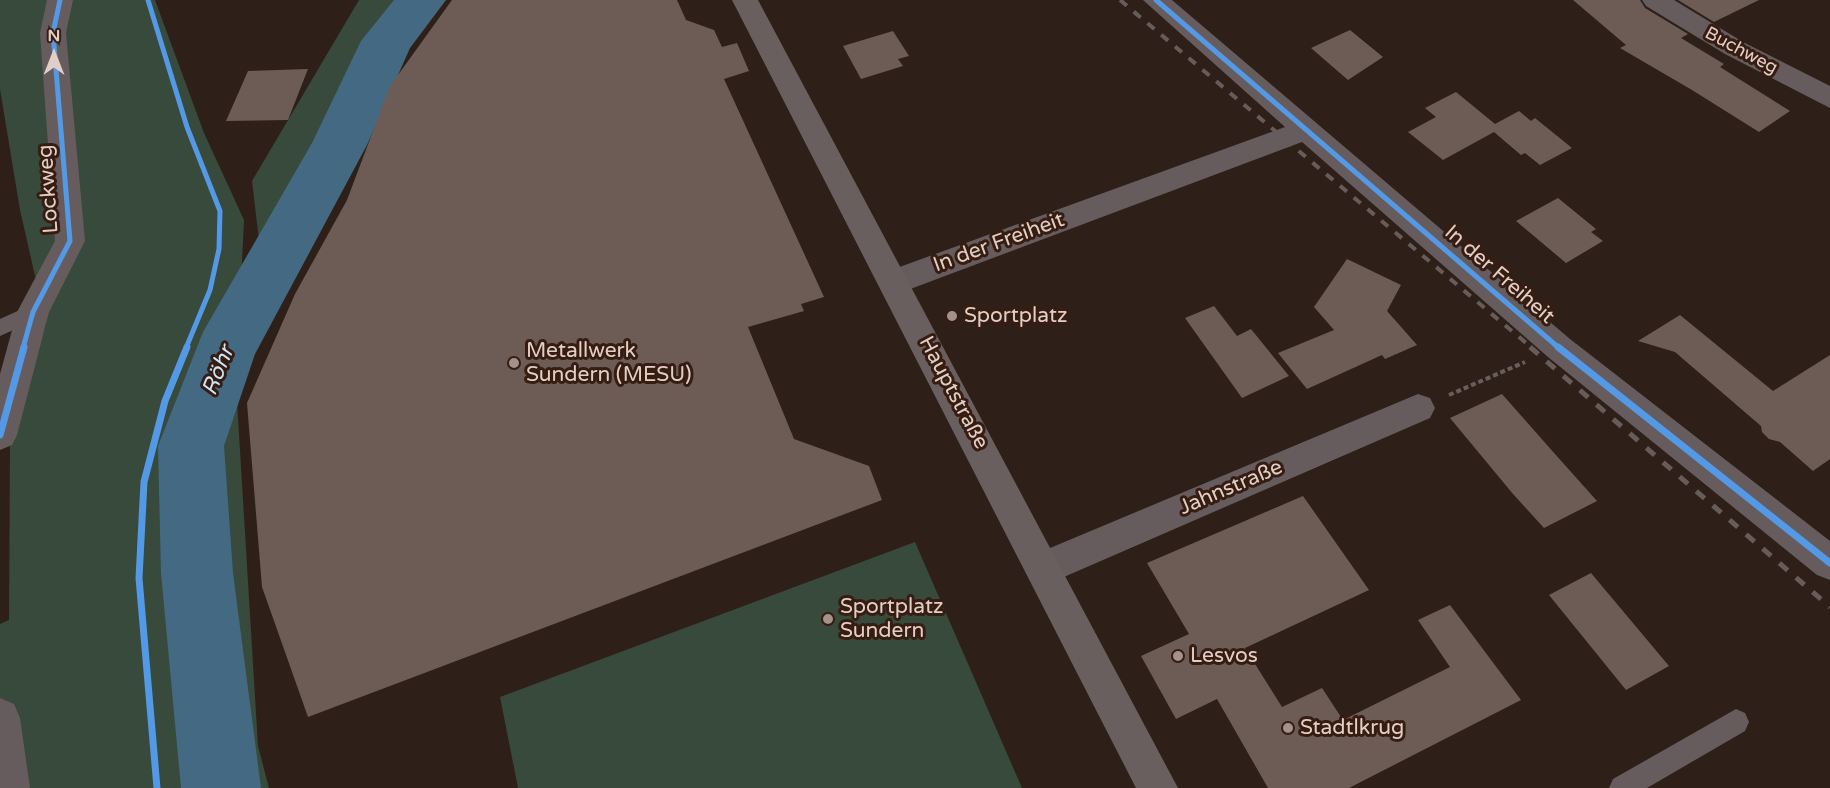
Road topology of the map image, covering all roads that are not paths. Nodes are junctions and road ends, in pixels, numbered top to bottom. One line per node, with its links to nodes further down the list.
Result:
1 (60, 0): 8 (street, Lockweg)
2 (745, 0): 7 (main road, Hauptstraße)
3 (1155, 0): 6 (street, In der Freiheit)
4 (1655, 0): 5 (street, Buchweg)
5 (1830, 98)
6 (1306, 130): 7 (street, In der Freiheit); 12 (street, In der Freiheit)
7 (894, 282): 13 (main road, Hauptstraße)
8 (33, 312): 9 (lane); 11 (street, Lockweg)
9 (0, 328)
10 (1418, 408): 13 (street, Jahnstraße)
11 (0, 435)
12 (1830, 563)
13 (1044, 568): 17 (main road, Hauptstraße)
14 (0, 718): 16 (street)
15 (1736, 722): 18 (lane)
16 (10, 788)
17 (1158, 788)
18 (1622, 788)

